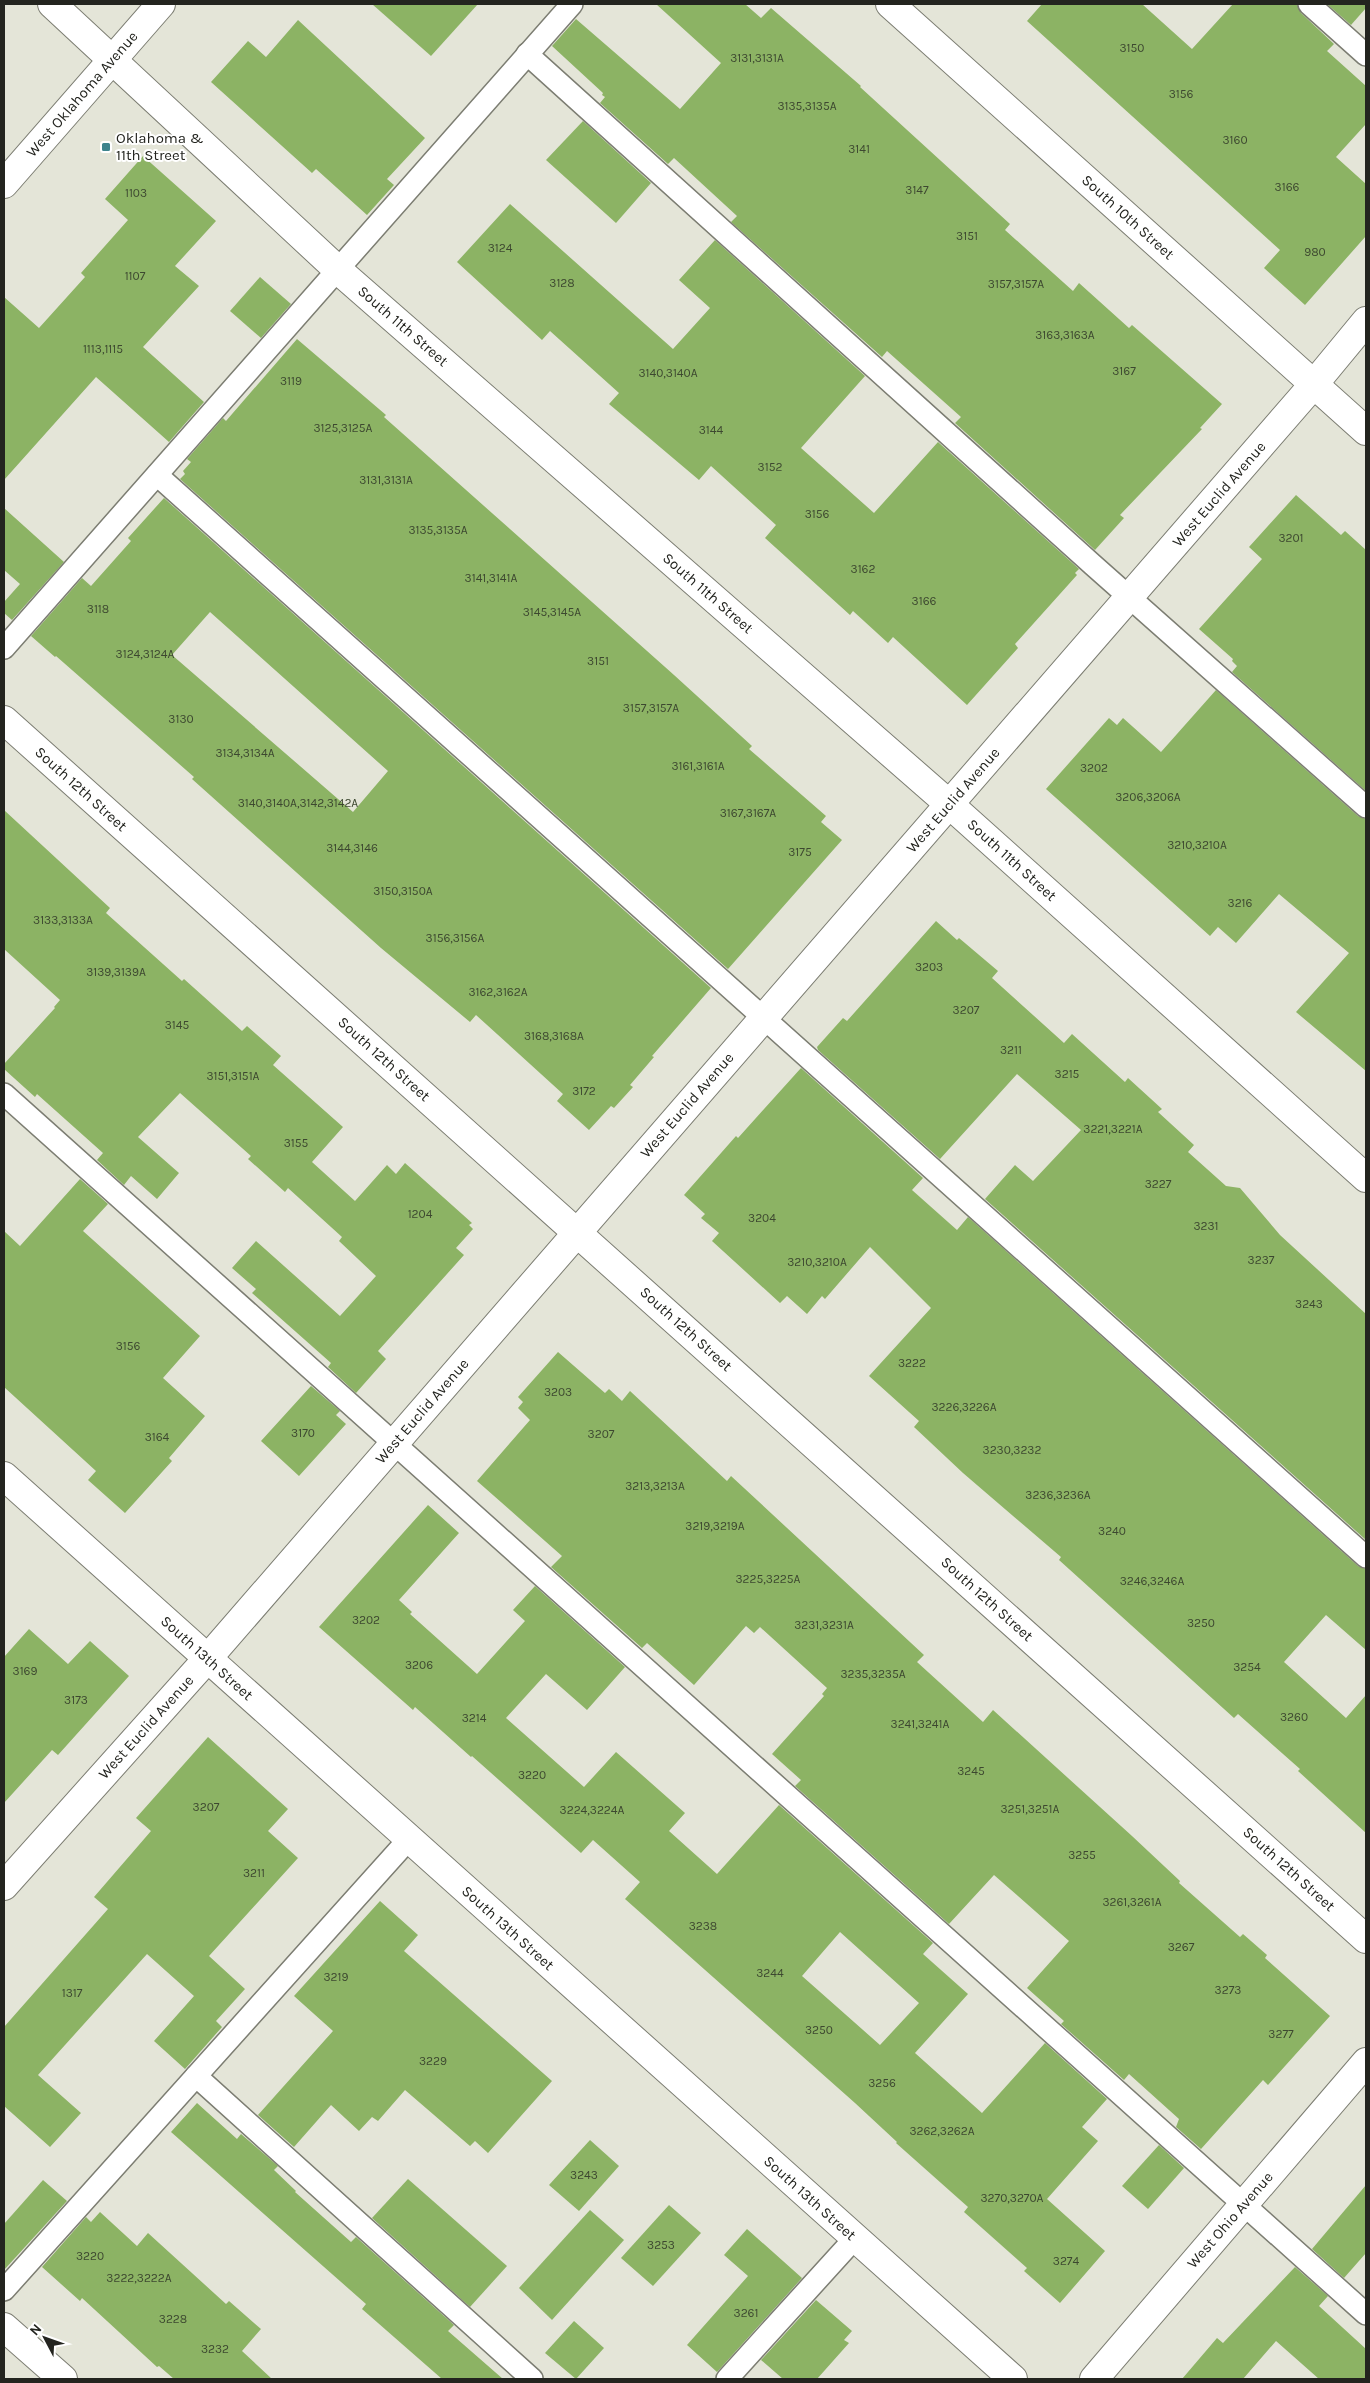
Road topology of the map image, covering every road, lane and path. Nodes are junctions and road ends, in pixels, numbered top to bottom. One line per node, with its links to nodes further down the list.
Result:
1 (52, 4): 8 (street, South 11th Street)
2 (161, 4): 8 (street, West Oklahoma Avenue)
3 (572, 4): 6 (lane)
4 (890, 4): 12 (street, South 10th Street)
5 (1308, 4): 7 (lane)
6 (527, 54): 10 (lane); 15 (lane)
7 (1366, 55)
8 (112, 59): 9 (street, West Oklahoma Avenue); 10 (street, South 11th Street)
9 (4, 184)
10 (338, 270): 14 (lane); 18 (street, South 11th Street)
11 (1366, 321): 12 (street, West Euclid Avenue)
12 (1314, 384): 13 (street, South 10th Street); 15 (street, West Euclid Avenue)
13 (1366, 431)
14 (157, 475): 16 (lane); 20 (lane)
15 (1129, 597): 18 (street, West Euclid Avenue); 19 (lane)
16 (4, 648)
17 (4, 720): 23 (street, South 12th Street)
18 (949, 804): 20 (street, West Euclid Avenue); 22 (street, South 11th Street)
19 (1366, 807)
20 (763, 1018): 23 (street, West Euclid Avenue); 26 (lane)
21 (4, 1094): 24 (lane)
22 (1366, 1178)
23 (577, 1232): 24 (street, West Euclid Avenue); 30 (street, South 12th Street)
24 (394, 1443): 27 (street, West Euclid Avenue); 33 (lane)
25 (4, 1476): 27 (street, South 13th Street)
26 (1366, 1557)
27 (208, 1658): 28 (street, South 13th Street); 29 (street, West Euclid Avenue)
28 (408, 1840): 32 (lane); 34 (street, South 13th Street)
29 (4, 1886)
30 (1366, 1939)
31 (1366, 2062): 33 (street, West Ohio Avenue)
32 (196, 2076): 35 (lane); 39 (lane)
33 (1243, 2204): 36 (lane); 42 (street, West Ohio Avenue)
34 (856, 2238): 40 (lane); 41 (street, South 13th Street)
35 (4, 2290)
36 (1366, 2314)
37 (4, 2327): 38 (street)
38 (63, 2379)
39 (532, 2379)
40 (727, 2379)
41 (1013, 2379)
42 (1094, 2379)

